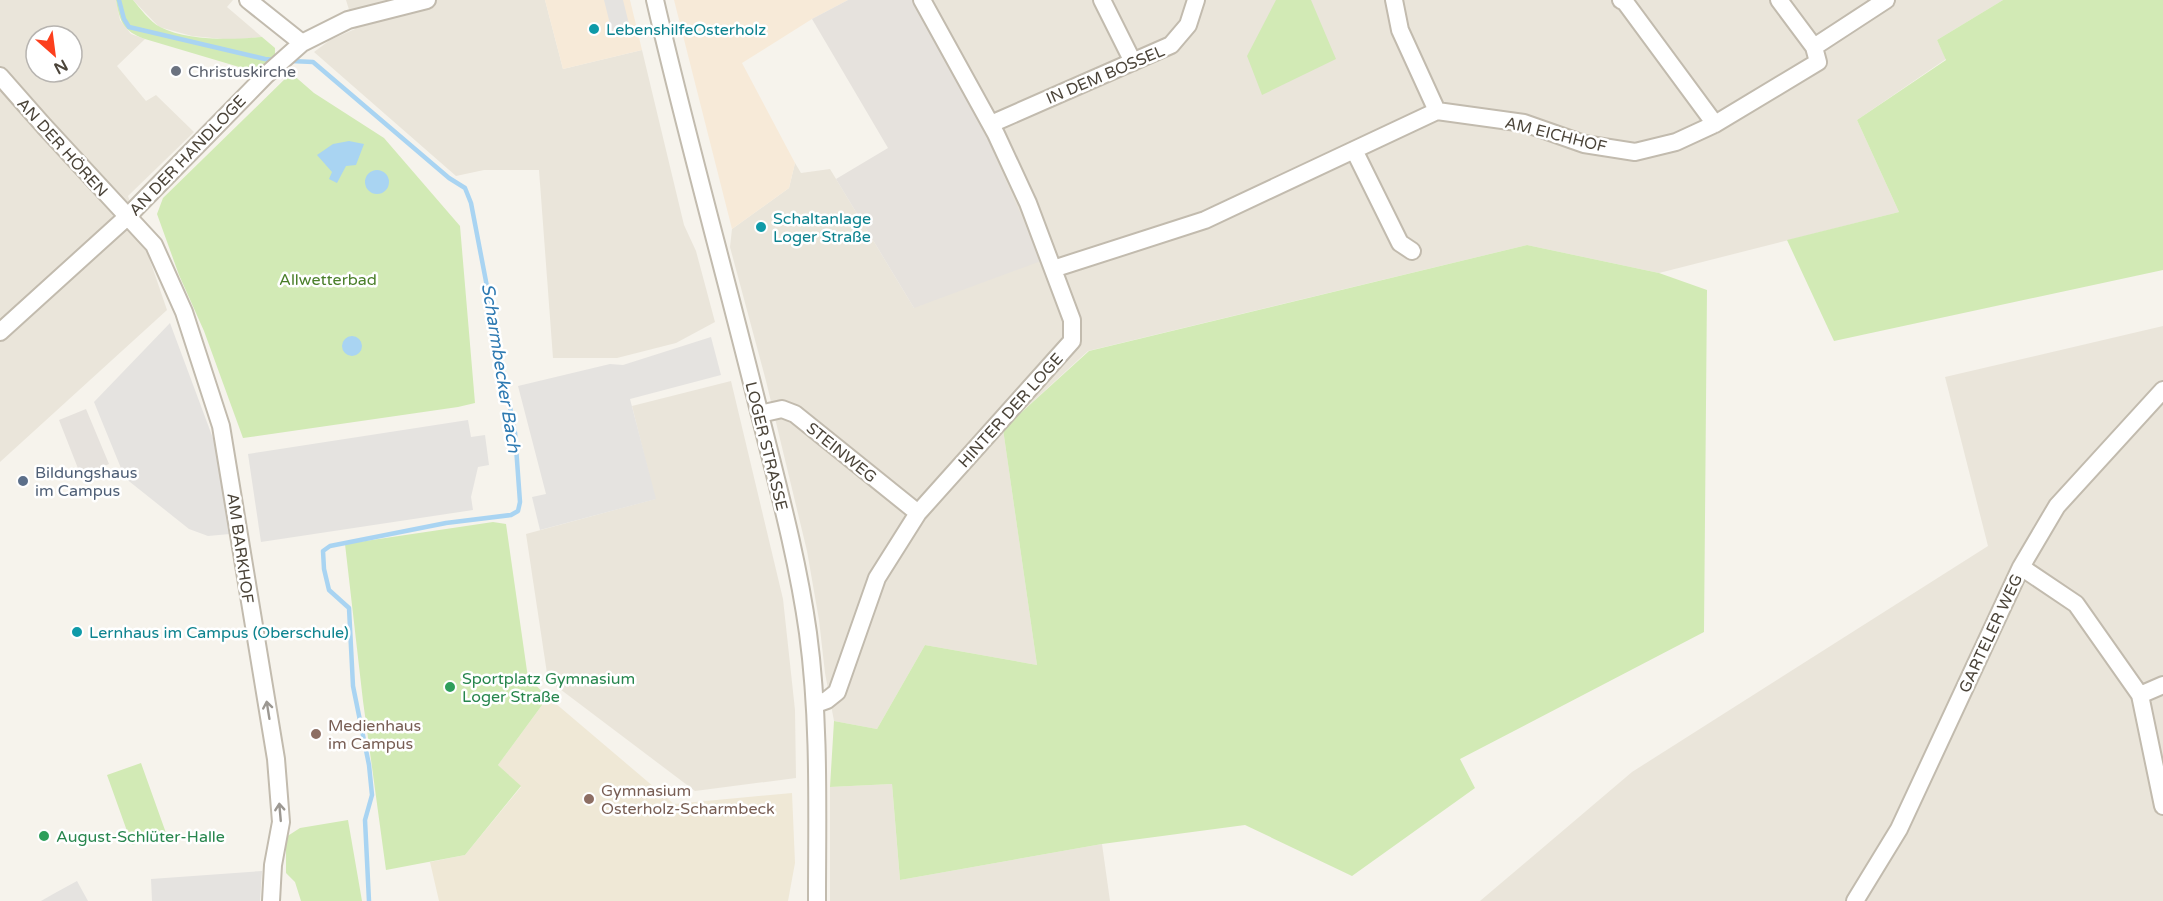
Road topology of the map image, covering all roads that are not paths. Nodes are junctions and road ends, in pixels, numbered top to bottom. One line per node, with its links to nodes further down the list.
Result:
1 (248, 0): 11 (street)
2 (427, 0): 11 (street, AN DER HANDLOGE)
3 (655, 0): 24 (street, LOGER STRASSE)
4 (922, 0): 16 (street, HINTER DER LOGE)
5 (1102, 0): 13 (street)
6 (1196, 0): 13 (street, IN DEM BOSSEL)
7 (1394, 0): 15 (street)
8 (1621, 0): 17 (street)
9 (1779, 0): 12 (street)
10 (1886, 0): 12 (street, AM EICHHOF)
11 (298, 47): 19 (street, AN DER HANDLOGE)
12 (1816, 55): 17 (street, AM EICHHOF)
13 (1133, 62): 16 (street, IN DEM BOSSEL)
14 (0, 75): 19 (street, AN DER HÖREN)
15 (1437, 111): 17 (street, AM EICHHOF); 18 (street)
16 (991, 124): 21 (street, HINTER DER LOGE)
17 (1716, 124)
18 (1354, 150): 20 (street); 21 (street)
19 (127, 217): 22 (street, AN DER HANDLOGE); 31 (street, AM BARKHOF, one-way to 19)
20 (1412, 250)
21 (1053, 269): 25 (street, HINTER DER LOGE)
22 (0, 333)
23 (2163, 390): 26 (street, GARTELER WEG)
24 (760, 414): 25 (street, STEINWEG); 29 (street, LOGER STRASSE)
25 (918, 513): 29 (street, HINTER DER LOGE)
26 (2021, 567): 28 (street); 33 (street, GARTELER WEG)
27 (2163, 685): 28 (street)
28 (2140, 695): 30 (street)
29 (816, 704): 32 (street, LOGER STRASSE)
30 (2163, 806)
31 (271, 901)
32 (817, 901)
33 (1856, 901)

